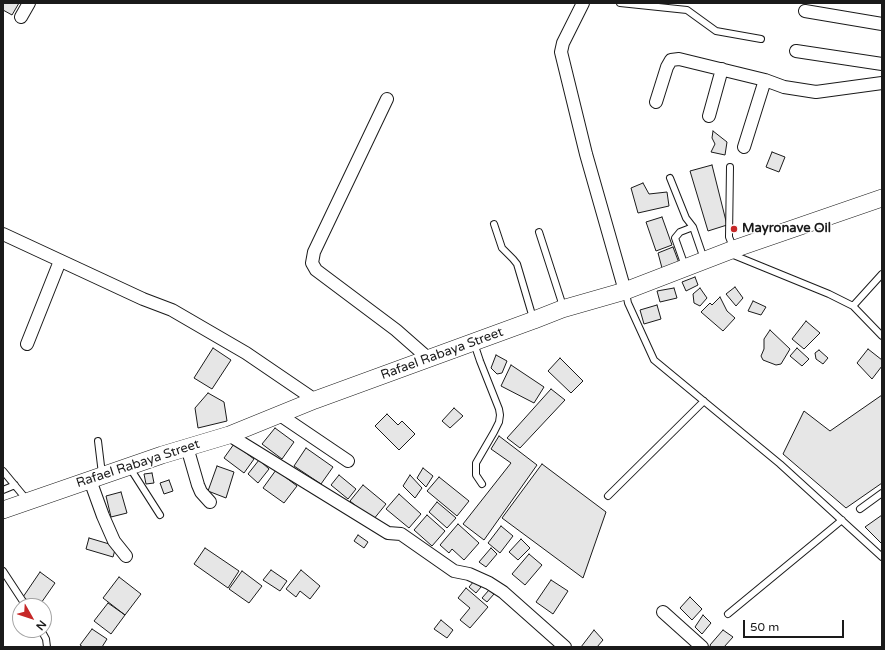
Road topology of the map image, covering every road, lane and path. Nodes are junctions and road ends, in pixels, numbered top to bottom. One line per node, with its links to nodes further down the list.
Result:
1 (29, 3): 5 (street)
2 (583, 3): 29 (street)
3 (620, 3): 7 (lane)
4 (805, 11): 6 (street)
5 (21, 17)
6 (882, 24)
7 (761, 39)
8 (796, 51): 9 (street)
9 (882, 64)
10 (722, 69): 12 (street); 14 (street); 15 (street)
11 (881, 79): 12 (street)
12 (765, 80): 16 (street)
13 (387, 98): 36 (street)
14 (656, 102)
15 (709, 116)
16 (744, 146)
17 (730, 167): 24 (lane)
18 (670, 178): 21 (lane)
19 (882, 198): 24 (main road, Rafael Rabaya Street)
20 (494, 224): 32 (lane)
21 (693, 227): 25 (lane); 27 (lane)
22 (539, 232): 31 (lane)
23 (4, 239): 26 (street)
24 (730, 250): 25 (main road, Rafael Rabaya Street); 30 (lane)
25 (704, 260): 27 (main road, Rafael Rabaya Street)
26 (60, 261): 35 (street); 37 (street)
27 (686, 268): 29 (main road, Rafael Rabaya Street)
28 (882, 274): 30 (lane)
29 (625, 290): 31 (main road, Rafael Rabaya Street); 38 (lane)
30 (853, 306): 33 (lane)
31 (562, 310): 32 (main road, Rafael Rabaya Street)
32 (534, 320): 34 (main road, Rafael Rabaya Street)
33 (882, 336)
34 (474, 342): 36 (main road, Rafael Rabaya Street); 47 (lane)
35 (27, 344)
36 (429, 359): 37 (main road, Rafael Rabaya Street)
37 (315, 400): 39 (main road, Rafael Rabaya Street)
38 (704, 401): 51 (lane); 57 (lane)
39 (280, 415): 40 (main road, Rafael Rabaya Street); 43 (street)
40 (229, 435): 42 (main road, Rafael Rabaya Street); 64 (street)
41 (98, 442): 46 (lane)
42 (187, 447): 44 (main road, Rafael Rabaya Street); 53 (street)
43 (348, 461)
44 (130, 466): 46 (main road, Rafael Rabaya Street); 56 (lane)
45 (3, 471): 48 (lane)
46 (96, 478): 52 (main road, Rafael Rabaya Street); 58 (street)
47 (482, 484)
48 (15, 485): 49 (lane); 52 (lane)
49 (3, 490)
50 (882, 493): 54 (lane)
51 (608, 496)
52 (28, 501): 55 (main road, Rafael Rabaya Street)
53 (210, 502)
54 (860, 509)
55 (3, 510)
56 (160, 515)
57 (842, 520): 59 (lane); 63 (lane)
58 (126, 556)
59 (882, 557)
60 (3, 571): 61 (lane)
61 (21, 598)
62 (663, 612): 65 (street)
63 (728, 614)
64 (565, 647)
65 (702, 647)

